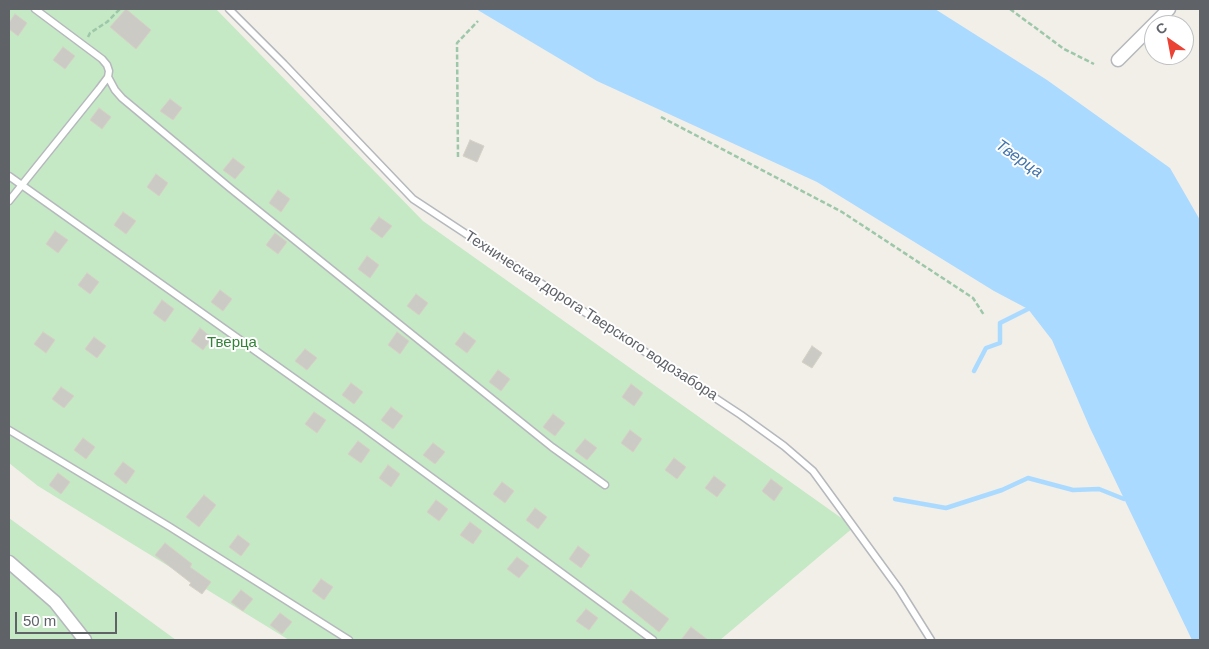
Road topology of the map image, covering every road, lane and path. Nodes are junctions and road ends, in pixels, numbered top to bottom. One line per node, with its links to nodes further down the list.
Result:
1 (35, 9): 7 (lane)
2 (120, 9): 7 (path)
3 (229, 9): 23 (lane, Техническая дорога Тверского водозабора)
4 (1010, 9): 9 (path)
5 (1169, 9): 8 (street)
6 (478, 21): 12 (path)
7 (83, 45): 10 (lane)
8 (1118, 60)
9 (1094, 64)
10 (108, 77): 14 (lane); 18 (lane)
11 (661, 118): 16 (path)
12 (458, 157)
13 (9, 176): 14 (lane)
14 (22, 184): 15 (lane); 22 (lane)
15 (9, 201)
16 (984, 315)
17 (9, 430): 21 (lane)
18 (605, 484)
19 (9, 562): 20 (street)
20 (85, 640)
21 (349, 640)
22 (653, 640)
23 (931, 640)

